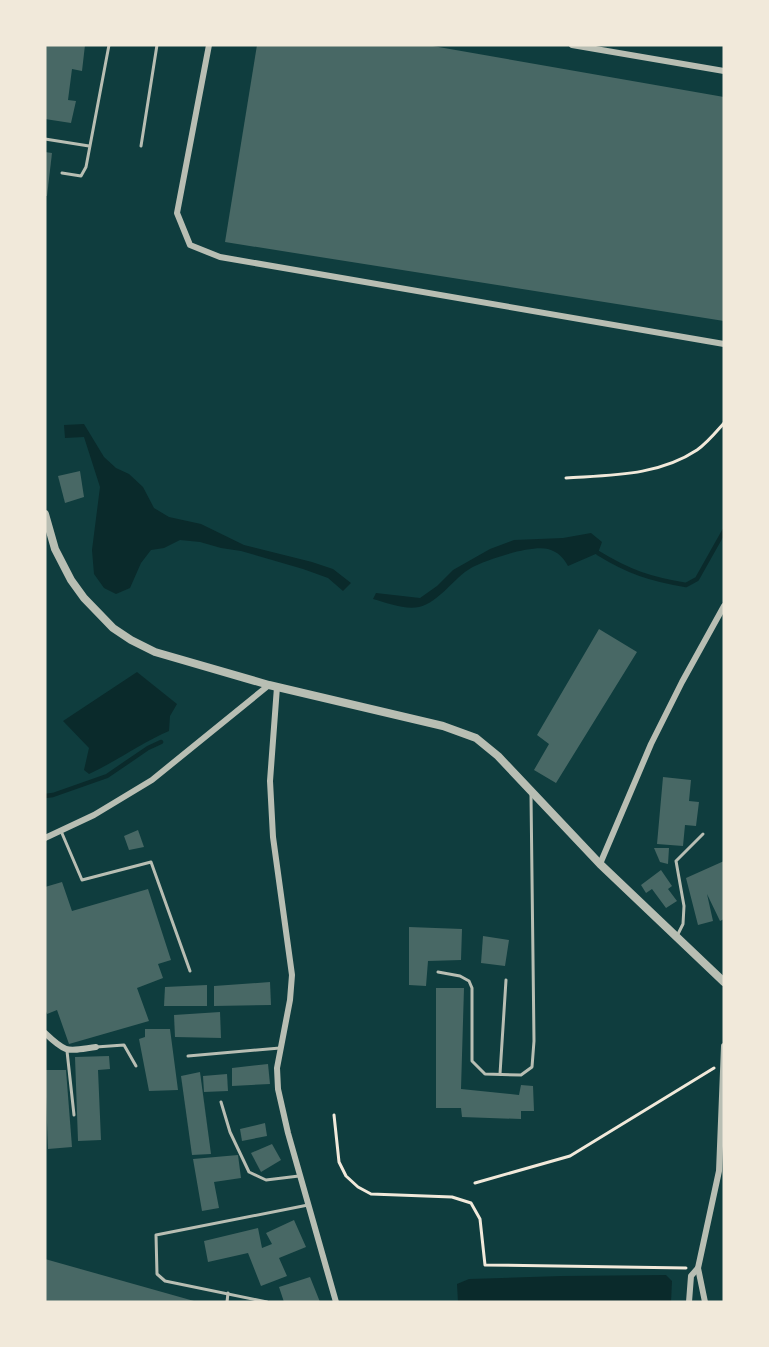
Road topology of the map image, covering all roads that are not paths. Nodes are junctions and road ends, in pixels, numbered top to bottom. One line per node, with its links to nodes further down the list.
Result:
1 (109, 45): 7 (lane)
2 (157, 45): 8 (lane)
3 (209, 45): 10 (street)
4 (572, 45): 5 (street)
5 (724, 71)
6 (45, 140): 7 (lane)
7 (90, 146): 9 (lane)
8 (141, 146)
9 (62, 173)
10 (724, 344)
11 (45, 514): 13 (street)
12 (724, 606): 18 (street)
13 (273, 686): 14 (street); 15 (street); 27 (street)
14 (531, 790): 18 (street); 32 (lane)
15 (61, 831): 17 (street); 20 (lane)
16 (703, 834): 19 (lane)
17 (45, 838)
18 (600, 864): 19 (street)
19 (676, 937): 23 (street)
20 (190, 971)
21 (438, 972): 32 (lane)
22 (506, 980): 32 (lane)
23 (724, 982)
24 (45, 1033): 28 (street)
25 (724, 1046): 30 (street)
26 (96, 1047): 28 (street); 31 (lane)
27 (280, 1048): 29 (lane); 35 (street)
28 (67, 1051): 34 (lane)
29 (188, 1056)
30 (723, 1062): 37 (street)
31 (135, 1066)
32 (500, 1075)
33 (221, 1102): 35 (lane)
34 (74, 1115)
35 (301, 1175): 36 (street)
36 (310, 1205): 38 (lane); 41 (street)
37 (698, 1268): 42 (street); 43 (street)
38 (228, 1293): 39 (lane); 40 (lane)
39 (227, 1302)
40 (267, 1302)
41 (336, 1302)
42 (689, 1302)
43 (705, 1302)

